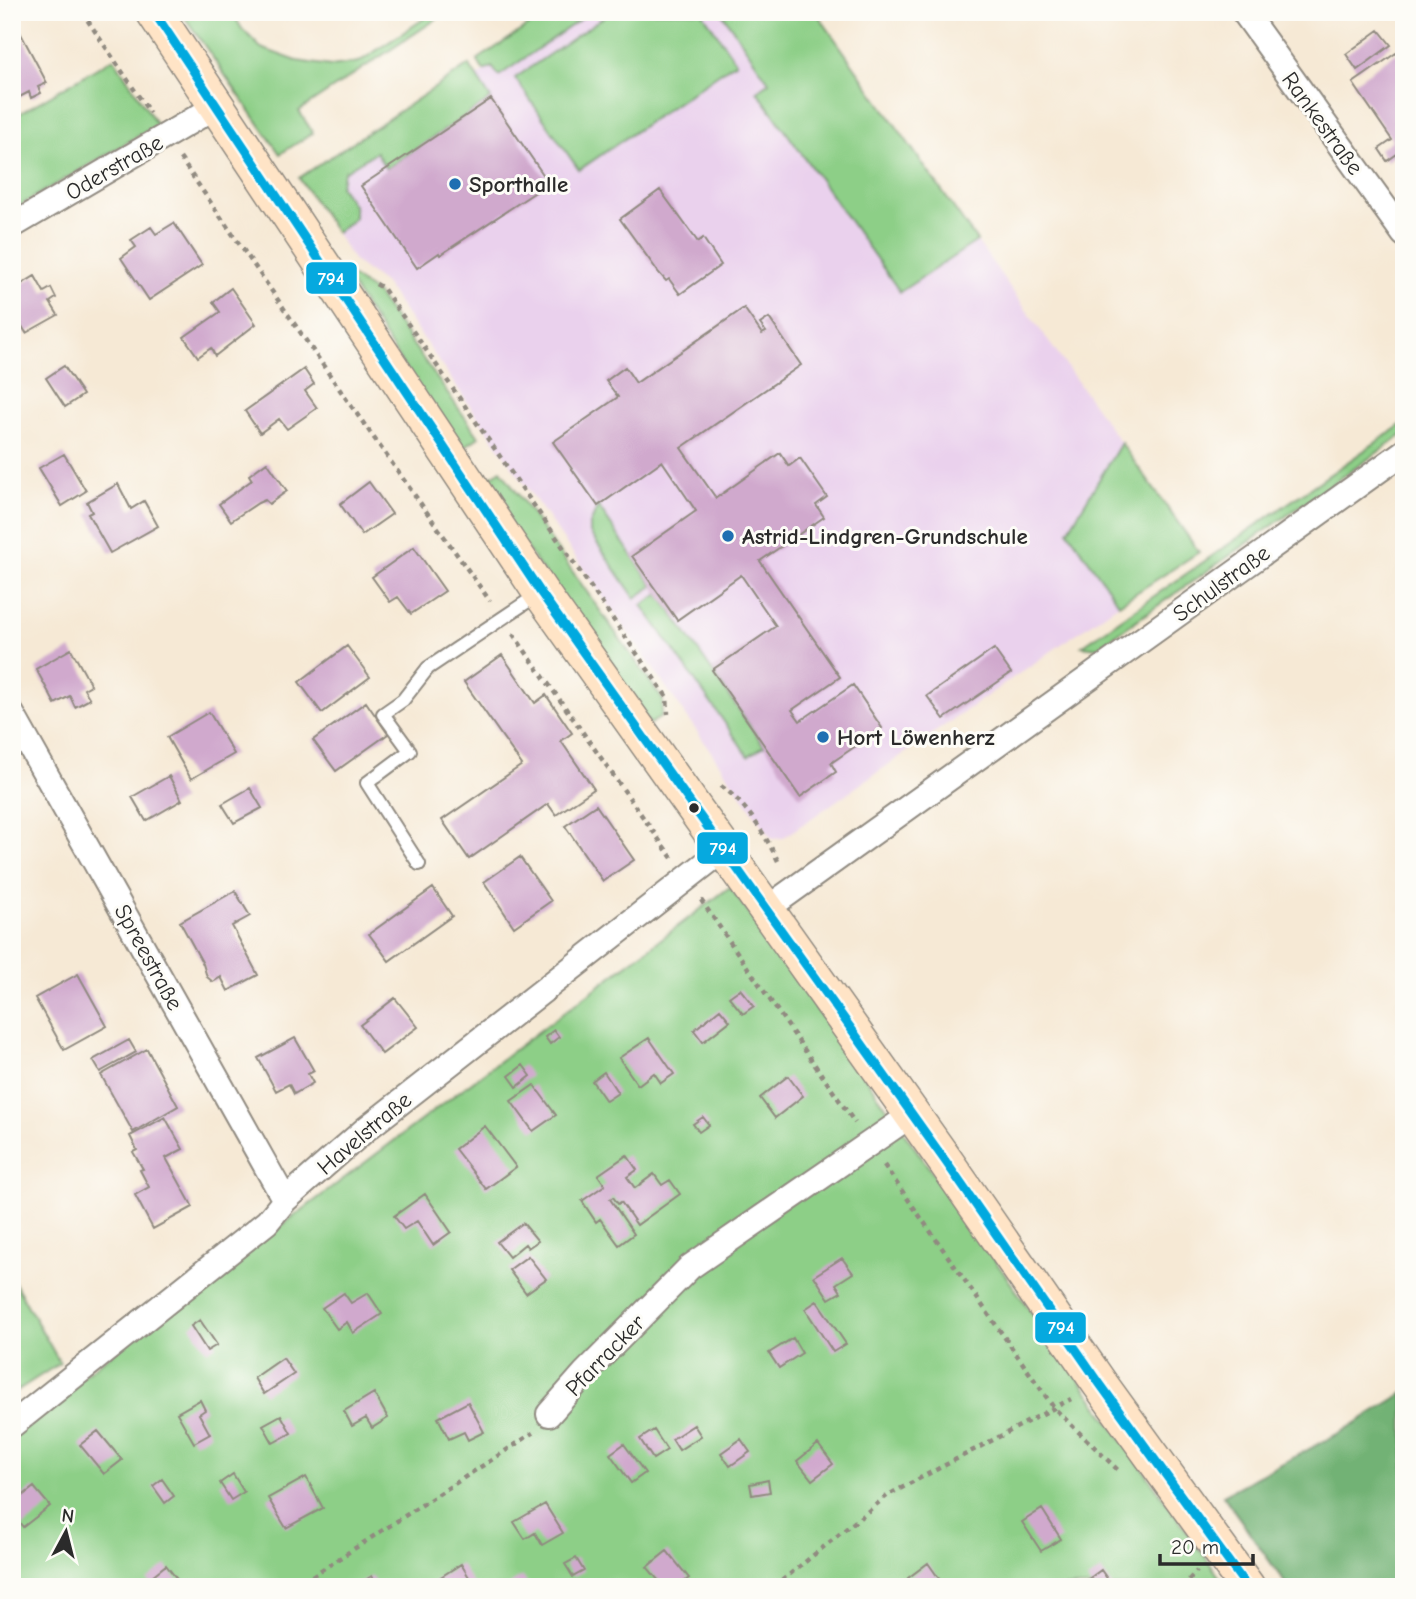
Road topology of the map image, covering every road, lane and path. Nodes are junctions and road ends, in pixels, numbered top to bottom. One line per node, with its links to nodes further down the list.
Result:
1 (82, 12): 5 (path)
2 (154, 12): 4 (street)
3 (1244, 12): 7 (street, Rankestraße)
4 (215, 107): 5 (street, Oderstraße); 9 (street)
5 (165, 137): 6 (street, Oderstraße); 10 (path)
6 (12, 226)
7 (1404, 234)
8 (1404, 452): 15 (street, Schulstraße)
9 (541, 593): 10 (lane); 12 (street)
10 (503, 619): 13 (lane); 14 (path)
11 (12, 714): 18 (street, Spreestraße)
12 (723, 850): 14 (street, Havelstraße); 15 (street)
13 (419, 864)
14 (687, 879): 17 (path); 18 (street, Havelstraße)
15 (765, 910): 16 (street)
16 (911, 1115): 17 (street, Pfarracker); 19 (street)
17 (869, 1143): 20 (path); 21 (street, Pfarracker)
18 (285, 1200): 22 (street, Havelstraße)
19 (1100, 1384): 20 (path); 26 (street)
20 (1054, 1408): 23 (path); 25 (path)
21 (549, 1414): 24 (path, Pfarracker)
22 (12, 1424)
23 (1127, 1479)
24 (295, 1587)
25 (774, 1587)
26 (1247, 1587)

